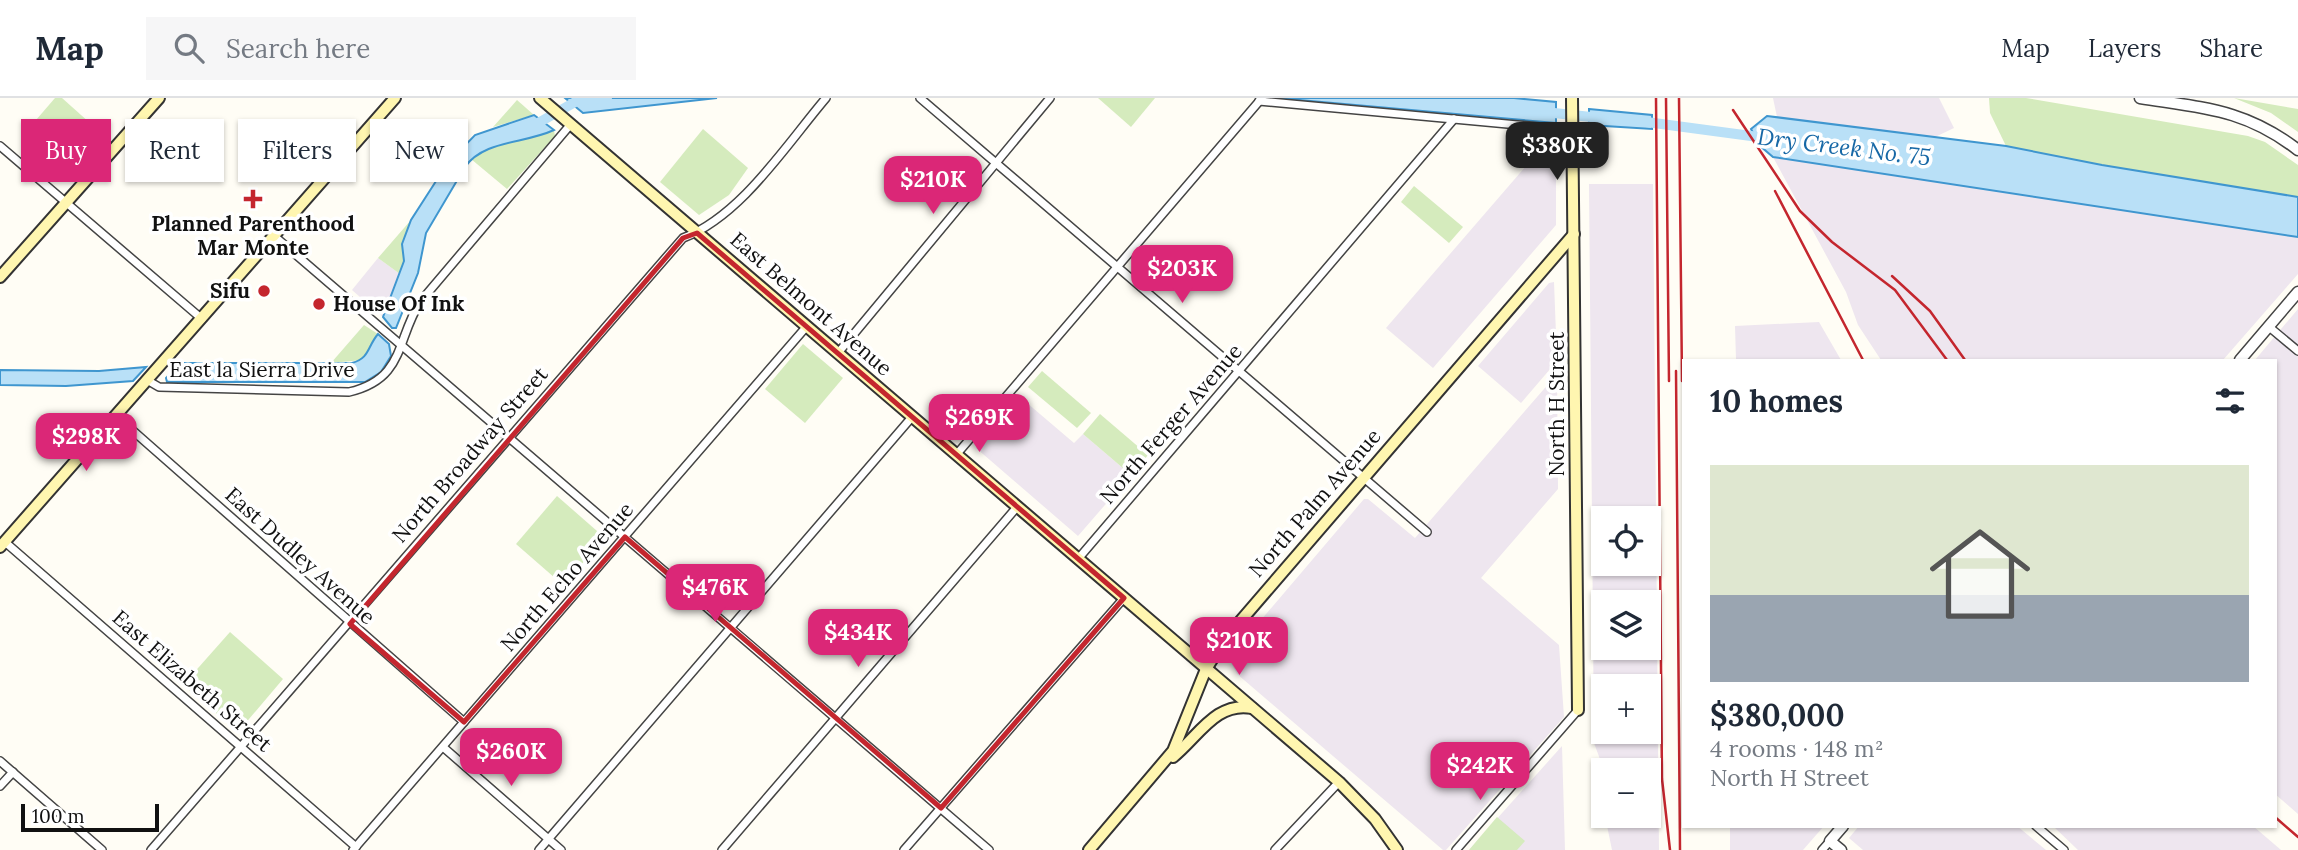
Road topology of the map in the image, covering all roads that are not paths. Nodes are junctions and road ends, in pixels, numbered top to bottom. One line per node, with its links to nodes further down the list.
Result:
1 (159, 98): 16 (main road)
2 (395, 98): 19 (main road)
3 (826, 98): 17 (street, North Broadway Street)
4 (920, 98): 15 (street)
5 (1050, 98): 15 (street)
6 (2140, 98): 14 (street)
7 (1572, 99): 12 (main road, North H Street)
8 (544, 100): 11 (main road, East Belmont Avenue)
9 (1261, 100): 10 (street); 20 (street)
10 (1454, 119): 12 (street); 30 (street, North Ferger Avenue)
11 (569, 123): 17 (main road, East Belmont Avenue); 26 (street, East la Sierra Drive)
12 (1571, 130): 18 (main road, North H Street)
13 (0, 146): 16 (street)
14 (2298, 150)
15 (995, 162): 20 (street); 28 (street)
16 (66, 203): 21 (main road); 23 (street)
17 (697, 233): 24 (main road, East Belmont Avenue); 34 (street, North Broadway Street)
18 (1574, 234): 36 (main road, North Palm Avenue); 47 (main road, North H Street)
19 (273, 235): 23 (main road); 26 (street)
20 (1116, 267): 30 (street); 35 (street)
21 (0, 277)
22 (2298, 292): 25 (street)
23 (202, 319): 31 (main road)
24 (807, 326): 28 (main road, East Belmont Avenue); 39 (street, North Echo Avenue)
25 (2268, 326): 27 (street); 29 (street)
26 (403, 347): 31 (street, East la Sierra Drive); 34 (street)
27 (2298, 351)
28 (838, 353): 33 (main road, East Belmont Avenue)
29 (2241, 359)
30 (1240, 371): 36 (street); 41 (street, North Ferger Avenue)
31 (148, 379): 32 (main road)
32 (115, 415): 40 (main road); 43 (street, East Dudley Avenue)
33 (912, 417): 35 (main road, East Belmont Avenue); 44 (street)
34 (509, 437): 39 (street); 43 (street, North Broadway Street)
35 (956, 455): 37 (main road, East Belmont Avenue)
36 (1363, 476): 38 (street); 45 (main road, North Palm Avenue)
37 (1017, 508): 41 (main road, East Belmont Avenue); 48 (street)
38 (1427, 532)
39 (625, 537): 44 (street); 49 (street, North Echo Avenue)
40 (2, 545): 50 (street, East Elizabeth Street)
41 (1077, 559): 42 (main road, East Belmont Avenue)
42 (1124, 598): 45 (main road, East Belmont Avenue); 57 (street)
43 (350, 624): 49 (street, East Dudley Avenue); 50 (street, North Broadway Street)
44 (731, 626): 48 (street); 60 (street)
45 (1206, 669): 46 (main road, East Belmont Avenue); 53 (main road, North Palm Avenue)
46 (1252, 708): 53 (main road); 55 (main road, East Belmont Avenue)
47 (1578, 710): 73 (street)
48 (837, 716): 57 (street); 67 (street)
49 (464, 722): 51 (street, North Echo Avenue)
50 (241, 747): 62 (street, East Elizabeth Street); 64 (street, North Broadway Street)
51 (443, 747): 60 (street); 62 (street, North Echo Avenue)
52 (0, 761): 54 (street)
53 (1164, 763): 70 (main road, North Palm Avenue)
54 (13, 772): 56 (street); 63 (street)
55 (1339, 782): 71 (street); 72 (main road, East Belmont Avenue)
56 (0, 786)
57 (941, 808): 68 (street); 69 (street)
58 (1841, 828): 61 (street)
59 (2038, 828): 76 (street)
60 (549, 839): 65 (street); 66 (street)
61 (1830, 841): 74 (street); 75 (street)
62 (355, 848)
63 (102, 850)
64 (151, 850)
65 (539, 850)
66 (562, 850)
67 (722, 850)
68 (904, 850)
69 (989, 850)
70 (1089, 850)
71 (1275, 850)
72 (1397, 850)
73 (1456, 850)
74 (1822, 850)
75 (1841, 850)
76 (2064, 850)

